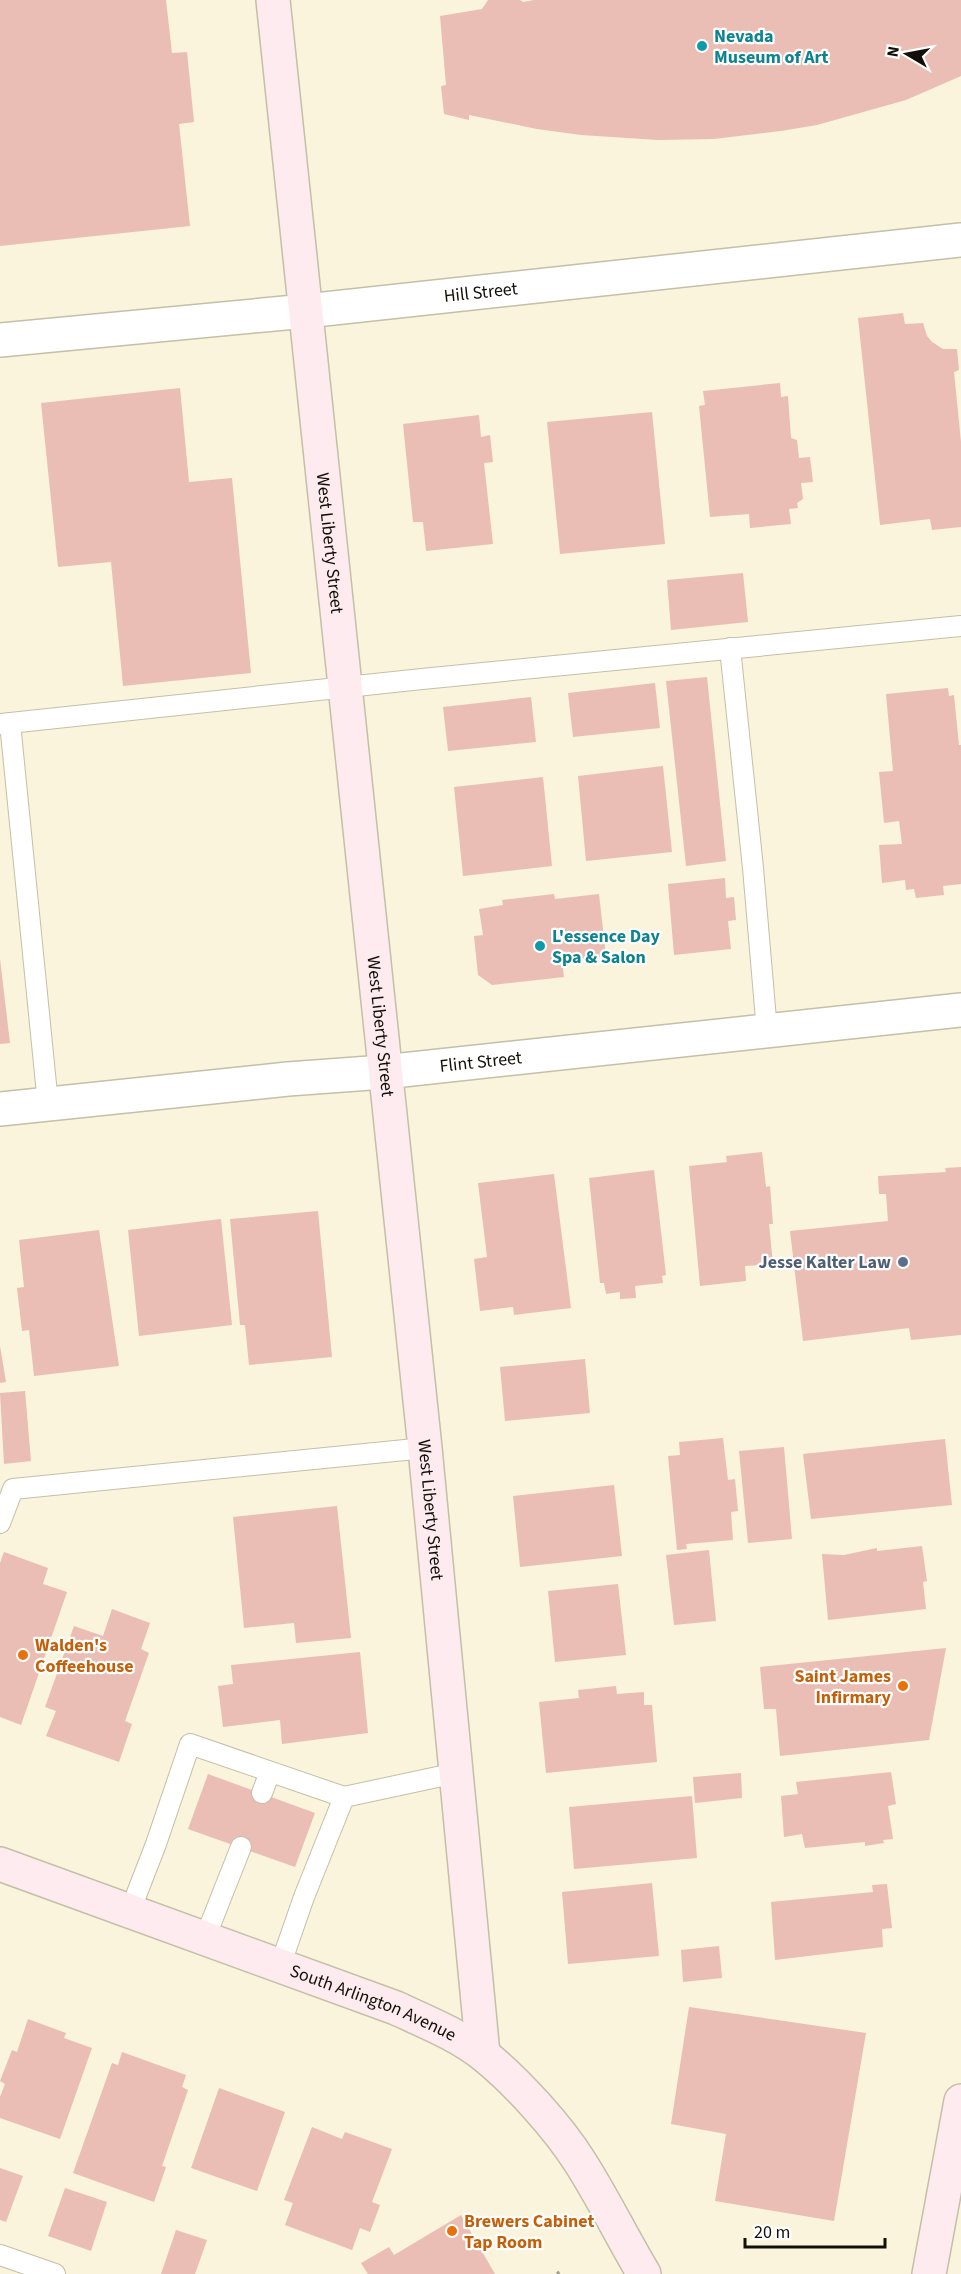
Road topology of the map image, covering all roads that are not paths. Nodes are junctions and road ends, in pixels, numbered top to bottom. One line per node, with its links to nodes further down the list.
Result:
1 (273, 0): 3 (main road, West Liberty Street)
2 (961, 240): 3 (street, Hill Street)
3 (306, 311): 4 (street, Hill Street); 7 (main road, West Liberty Street)
4 (0, 340)
5 (961, 626): 6 (lane)
6 (730, 648): 7 (lane); 10 (lane)
7 (346, 688): 8 (lane); 11 (main road, West Liberty Street)
8 (5, 723): 12 (lane)
9 (961, 1010): 10 (street, Flint Street)
10 (767, 1031): 11 (street, Flint Street)
11 (384, 1072): 12 (street, Flint Street); 14 (main road, West Liberty Street)
12 (48, 1104): 13 (street, Flint Street)
13 (0, 1109)
14 (424, 1448): 15 (lane); 17 (main road, West Liberty Street)
15 (0, 1523)
16 (270, 1772): 18 (lane); 19 (lane); 22 (lane)
17 (456, 1773): 19 (lane); 25 (main road, West Liberty Street)
18 (262, 1793)
19 (344, 1797): 24 (lane)
20 (241, 1847): 23 (lane)
21 (0, 1864): 22 (main road, South Arlington Avenue)
22 (130, 1911): 23 (main road, South Arlington Avenue)
23 (205, 1938): 24 (main road, South Arlington Avenue)
24 (280, 1966): 25 (main road, South Arlington Avenue)
25 (483, 2054): 29 (main road, South Arlington Avenue)
26 (961, 2101): 27 (main road)
27 (956, 2157): 31 (main road)
28 (0, 2255): 30 (lane)
29 (637, 2268)
30 (55, 2274)
31 (929, 2274)

